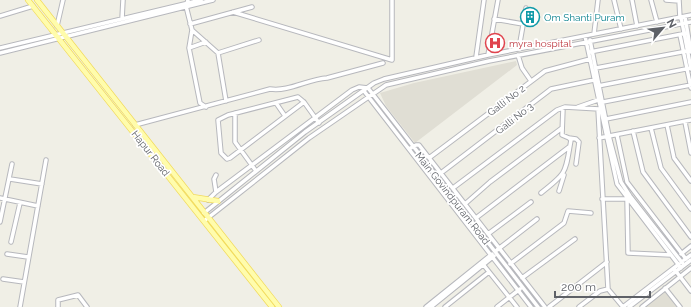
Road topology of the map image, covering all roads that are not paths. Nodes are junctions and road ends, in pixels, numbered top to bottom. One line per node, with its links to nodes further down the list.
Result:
1 (28, 0): 17 (main road, Hapur Road)
2 (37, 0): 32 (main road, Hapur Road)
3 (63, 0): 32 (street)
4 (124, 0): 24 (street)
5 (201, 0): 16 (street)
6 (213, 0): 16 (street)
7 (392, 0): 20 (street)
8 (484, 0): 54 (street)
9 (498, 0): 25 (street)
10 (598, 0): 37 (street)
11 (614, 0): 33 (street)
12 (632, 0): 31 (street)
13 (651, 0): 26 (street)
14 (666, 0): 15 (street)
15 (679, 0): 23 (street)
16 (187, 3): 24 (street); 28 (street); 40 (street)
17 (33, 6): 21 (street); 36 (main road, Hapur Road)
18 (252, 7): 20 (street)
19 (526, 8): 29 (street)
20 (233, 12): 28 (street)
21 (0, 16)
22 (691, 16): 23 (street)
23 (682, 17): 26 (street); 30 (street)
24 (122, 19): 35 (street)
25 (494, 19): 29 (street); 52 (street)
26 (657, 22): 31 (street)
27 (691, 22): 30 (street)
28 (190, 24): 34 (street)
29 (523, 24): 47 (street)
30 (684, 24): 39 (street); 43 (street)
31 (637, 26): 33 (street)
32 (57, 27): 35 (main road, Hapur Road)
33 (620, 29): 37 (street)
34 (192, 30): 44 (street); 46 (street)
35 (61, 33): 36 (street); 40 (main road, Hapur Road)
36 (55, 34): 41 (main road, Hapur Road); 45 (street)
37 (594, 34): 38 (street)
38 (587, 35): 43 (street); 47 (street)
39 (686, 35): 48 (street); 49 (street)
40 (65, 37): 41 (street); 84 (main road, Hapur Road)
41 (59, 39): 50 (street); 127 (main road, Hapur Road)
42 (259, 40): 51 (street)
43 (588, 41): 49 (street); 53 (street)
44 (206, 42): 46 (street); 51 (street)
45 (0, 48)
46 (189, 48): 73 (street)
47 (519, 48): 52 (street)
48 (687, 51): 57 (street); 58 (street)
49 (590, 52): 55 (street); 57 (street)
50 (0, 53)
51 (218, 53): 68 (street)
52 (488, 55): 54 (street)
53 (518, 55): 60 (street); 65 (street)
54 (476, 57): 63 (street)
55 (590, 59): 59 (street); 60 (street, Galli No 2)
56 (383, 63): 68 (street)
57 (596, 68): 61 (street)
58 (690, 68): 61 (street); 62 (street)
59 (594, 80): 61 (street); 105 (street, Galli No 3)
60 (531, 81): 98 (street, Galli No 2)
61 (597, 86): 67 (street); 70 (street)
62 (691, 86): 70 (street)
63 (368, 88): 64 (street); 65 (street, Main Govindpuram Road); 79 (street)
64 (364, 91): 66 (street, Main Govindpuram Road); 83 (street)
65 (372, 93): 66 (street); 93 (street, Main Govindpuram Road)
66 (368, 96): 96 (street, Main Govindpuram Road); 128 (street)
67 (598, 100): 75 (street); 76 (street)
68 (226, 101): 73 (street)
69 (304, 102): 72 (street); 78 (street); 79 (street)
70 (603, 102): 76 (street)
71 (691, 102): 80 (street)
72 (276, 103): 77 (street); 78 (street)
73 (206, 106): 84 (street)
74 (563, 108): 75 (street); 86 (street); 110 (street)
75 (575, 108): 76 (street)
76 (600, 109): 80 (street); 90 (street); 92 (street)
77 (235, 113): 95 (street); 95 (street)
78 (285, 116): 95 (street)
79 (315, 117): 83 (street); 102 (street)
80 (606, 119): 90 (street)
81 (691, 120): 82 (street)
82 (685, 122): 85 (street); 97 (street)
83 (319, 123): 103 (street)
84 (135, 125): 114 (main road, Hapur Road)
85 (667, 125): 87 (street); 108 (street)
86 (562, 128): 91 (street); 122 (street)
87 (651, 128): 88 (street); 124 (street)
88 (633, 131): 89 (street); 134 (street)
89 (617, 134): 90 (street); 141 (street)
90 (607, 136): 92 (street); 117 (street); 148 (street)
91 (569, 138): 94 (street); 101 (street)
92 (599, 138): 116 (street)
93 (413, 146): 96 (street); 98 (street); 139 (street, Main Govindpuram Road)
94 (569, 147): 104 (street); 129 (street)
95 (240, 149): 102 (street)
96 (409, 149): 144 (street, Main Govindpuram Road)
97 (691, 153)
98 (430, 158): 105 (street)
99 (46, 160): 109 (street)
100 (12, 164): 107 (street)
101 (576, 164)
102 (252, 165): 103 (street); 112 (street)
103 (256, 171): 119 (street)
104 (565, 172): 111 (street); 113 (street)
105 (441, 173): 110 (street)
106 (216, 175): 112 (street)
107 (10, 179): 109 (street); 115 (street)
108 (691, 181)
109 (42, 184): 123 (street)
110 (453, 188): 122 (street)
111 (559, 191)
112 (216, 192): 118 (street)
113 (541, 193)
114 (193, 197): 118 (main road); 125 (main road, Hapur Road)
115 (2, 199): 121 (street); 132 (street)
116 (602, 199): 117 (street); 147 (street)
117 (627, 199): 142 (street); 142 (street)
118 (208, 200): 119 (main road)
119 (218, 201): 125 (street)
120 (531, 202): 133 (street)
121 (20, 203): 123 (street); 136 (street)
122 (465, 204): 129 (street)
123 (38, 206): 145 (street)
124 (691, 209)
125 (205, 212): 127 (street); 128 (main road, Hapur Road)
126 (590, 213): 150 (street)
127 (200, 216): 131 (main road, Hapur Road)
128 (209, 217): 131 (street); 169 (main road, Hapur Road)
129 (476, 218): 133 (street)
130 (537, 219): 138 (street)
131 (204, 221): 168 (main road, Hapur Road)
132 (0, 222)
133 (488, 234): 138 (street)
134 (691, 238)
135 (575, 239): 156 (street)
136 (11, 242)
137 (691, 246): 141 (street)
138 (499, 248): 139 (street); 150 (street)
139 (496, 253): 144 (street); 159 (street, Main Govindpuram Road)
140 (7, 254): 145 (street)
141 (681, 254): 148 (street)
142 (671, 255): 151 (street)
143 (691, 255): 148 (street)
144 (492, 256): 149 (street); 162 (street, Main Govindpuram Road)
145 (28, 257): 158 (street)
146 (691, 260): 148 (street)
147 (607, 262): 161 (street); 178 (street)
148 (684, 262): 151 (street)
149 (482, 263): 154 (street); 170 (street); 171 (street)
150 (510, 264): 156 (street)
151 (679, 266): 153 (street)
152 (691, 268): 155 (street)
153 (675, 270): 155 (street); 180 (street); 181 (street)
154 (489, 272): 164 (street); 172 (street)
155 (680, 277): 160 (street); 163 (street)
156 (522, 278): 177 (street)
157 (3, 279): 158 (street)
158 (24, 282): 165 (street)
159 (523, 287): 162 (street); 176 (street, Main Govindpuram Road)
160 (665, 288): 182 (street); 183 (street)
161 (608, 289): 179 (street); 180 (street)
162 (519, 291): 164 (street); 175 (street, Main Govindpuram Road)
163 (691, 291)
164 (510, 298): 173 (street); 174 (street)
165 (20, 307)
166 (58, 307): 167 (street)
167 (87, 307)
168 (272, 307)
169 (279, 307)
170 (426, 307)
171 (431, 307)
172 (445, 307)
173 (497, 307)
174 (517, 307)
175 (531, 307)
176 (538, 307)
177 (545, 307)
178 (549, 307)
179 (579, 307)
180 (623, 307)
181 (629, 307)
182 (642, 307)
183 (680, 307)

